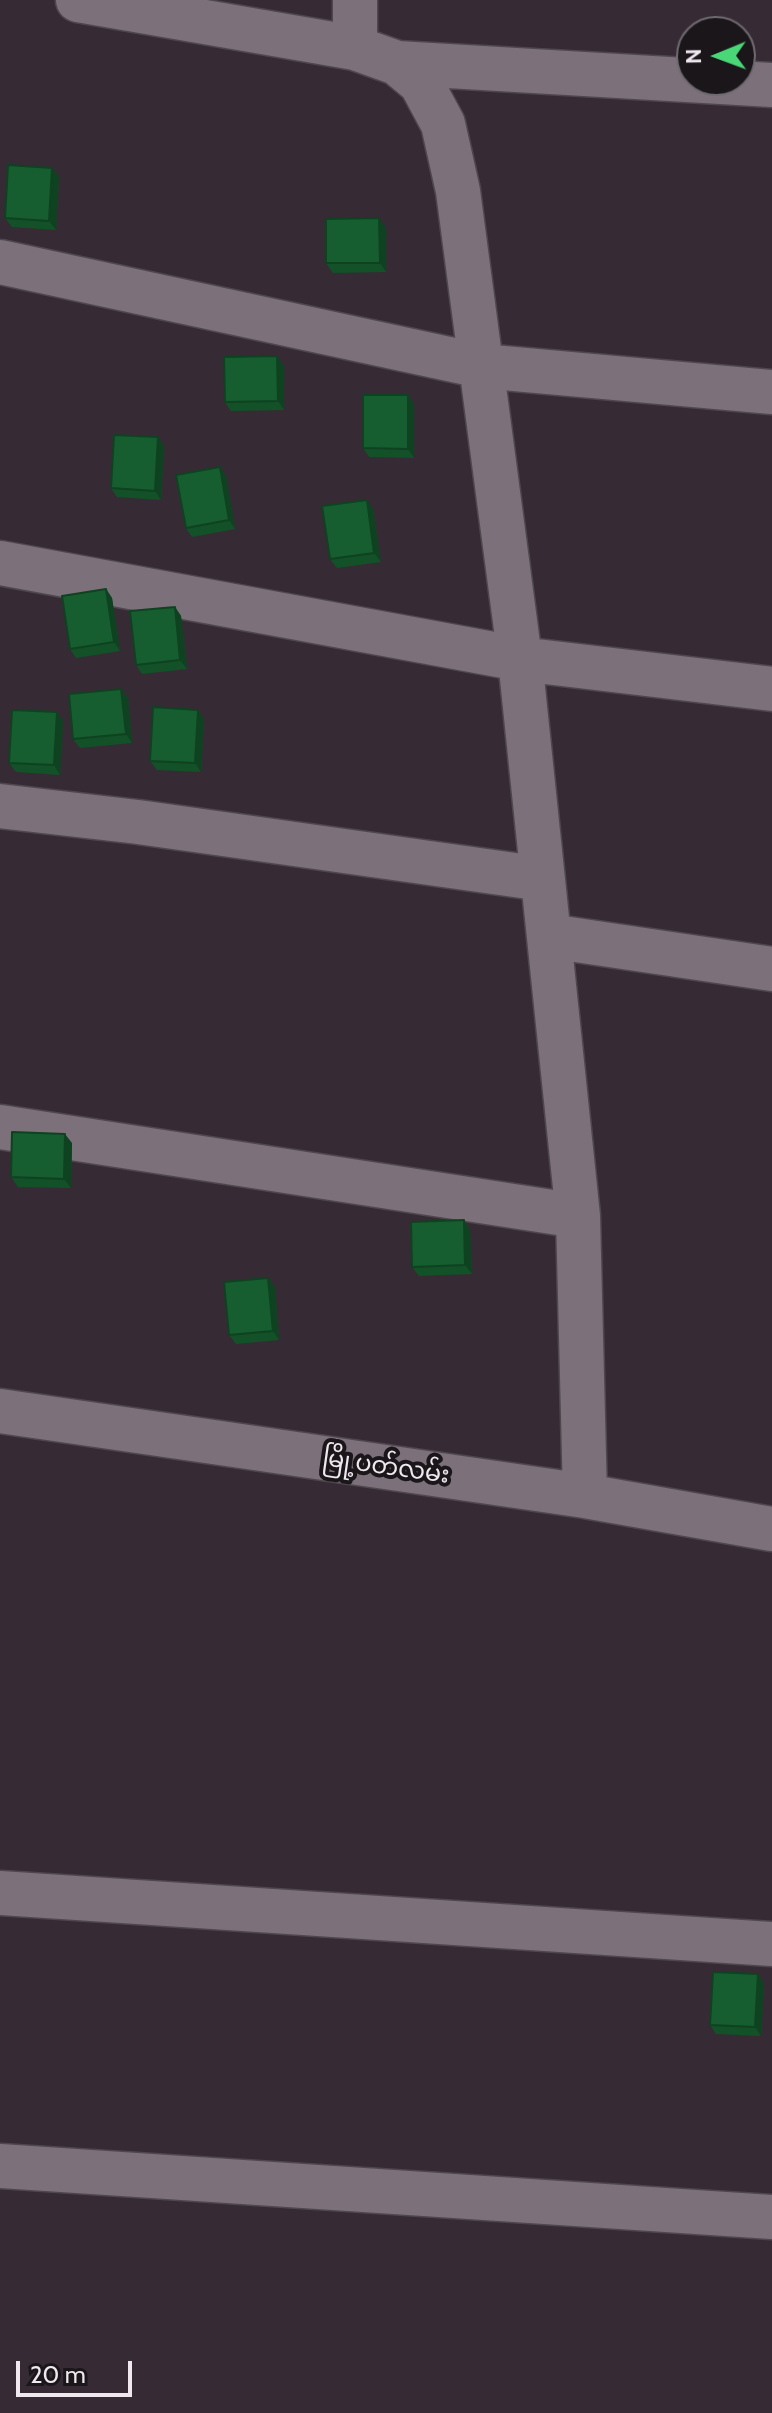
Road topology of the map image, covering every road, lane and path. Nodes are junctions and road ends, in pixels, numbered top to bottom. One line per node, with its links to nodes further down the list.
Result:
1 (78, 0): 3 (street)
2 (355, 0): 3 (street)
3 (355, 48): 4 (street)
4 (397, 63): 5 (street); 7 (street)
5 (772, 85)
6 (0, 262): 7 (street)
7 (481, 366): 8 (street); 10 (street)
8 (772, 392)
9 (0, 563): 10 (street)
10 (520, 659): 11 (street); 13 (street)
11 (772, 689)
12 (0, 806): 13 (street)
13 (543, 879): 14 (street)
14 (549, 936): 15 (street); 17 (street)
15 (772, 969)
16 (0, 1127): 17 (street)
17 (578, 1216): 19 (street)
18 (0, 1411): 19 (street, မြို့ပတ်လမ်း)
19 (585, 1496): 20 (street, မြို့ပတ်လမ်း)
20 (772, 1529)
21 (0, 1893): 22 (street)
22 (772, 1944)
23 (0, 2166): 24 (street)
24 (772, 2217)

